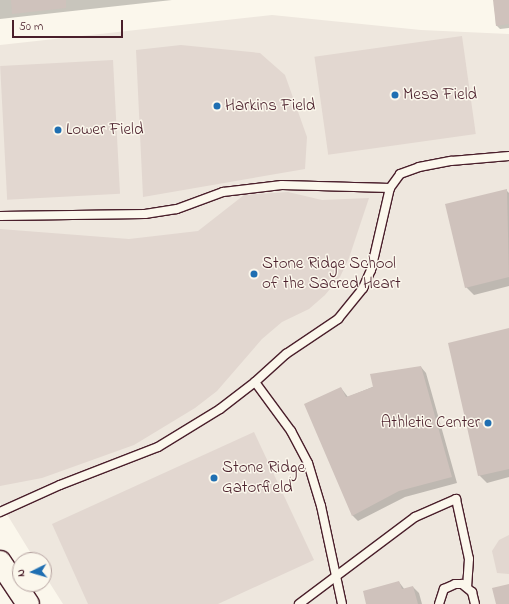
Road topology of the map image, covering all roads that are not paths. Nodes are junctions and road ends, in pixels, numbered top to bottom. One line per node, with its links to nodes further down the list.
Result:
1 (509, 156): 2 (lane)
2 (390, 188): 3 (lane); 4 (lane)
3 (0, 216)
4 (255, 382): 5 (lane); 7 (lane)
5 (0, 512)
6 (0, 562): 9 (street)
7 (335, 578): 8 (lane); 10 (lane); 11 (lane)
8 (467, 587): 12 (lane); 13 (lane)
9 (28, 604)
10 (299, 604)
11 (342, 604)
12 (439, 604)
13 (474, 604)

